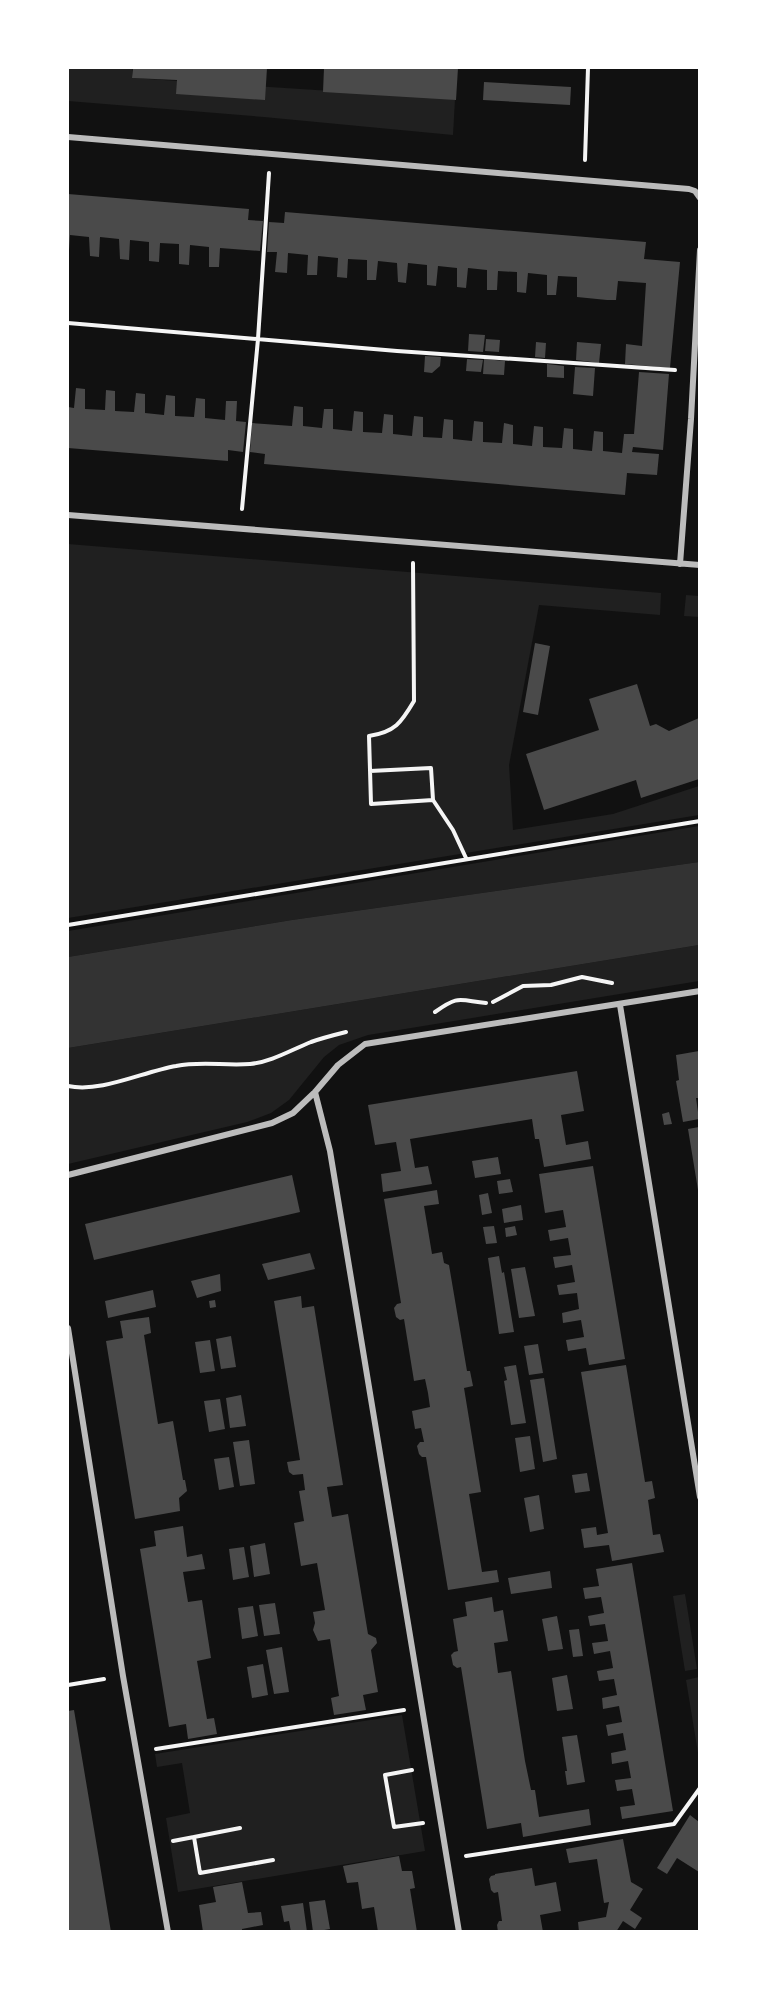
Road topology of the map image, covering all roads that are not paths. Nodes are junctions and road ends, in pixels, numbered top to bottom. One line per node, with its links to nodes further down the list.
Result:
1 (68, 138): 2 (street)
2 (699, 198)
3 (699, 250): 5 (street)
4 (68, 515): 5 (street)
5 (680, 564): 6 (street)
6 (699, 565)
7 (699, 991): 8 (street)
8 (620, 1005): 9 (street); 12 (street)
9 (315, 1092): 10 (street); 14 (street)
10 (68, 1175)
11 (68, 1328): 13 (street)
12 (699, 1497)
13 (168, 1932)
14 (459, 1932)

